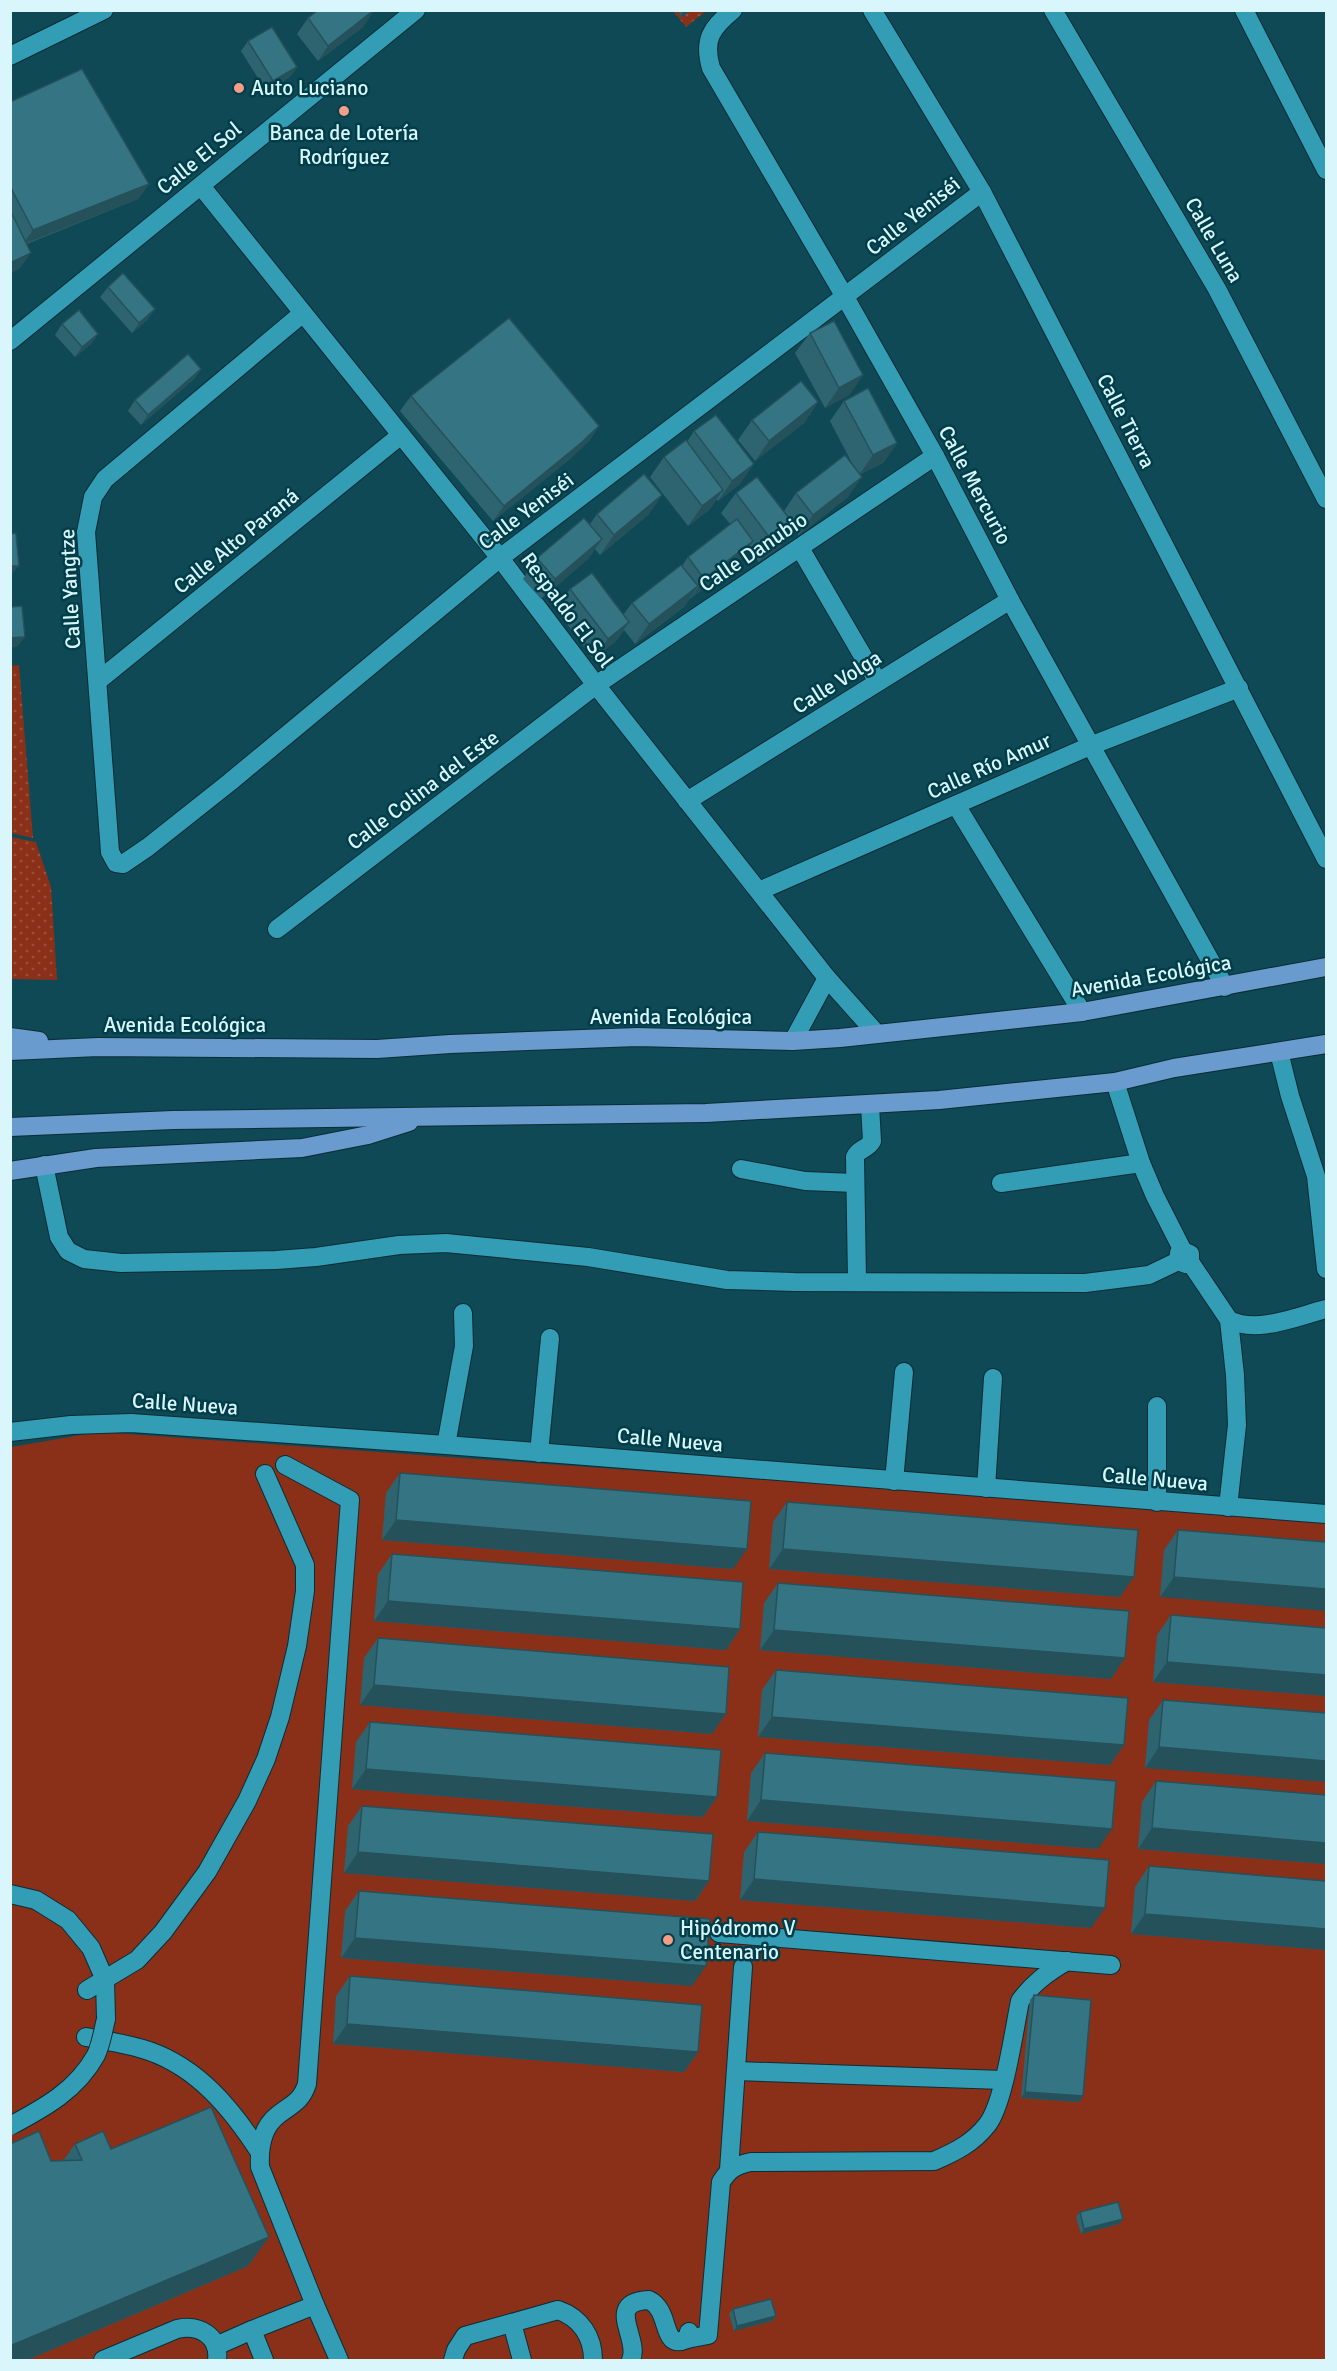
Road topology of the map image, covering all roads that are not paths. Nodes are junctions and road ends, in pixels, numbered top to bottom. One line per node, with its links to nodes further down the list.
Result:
1 (104, 10): 7 (street)
2 (733, 10): 11 (street, Calle Mercurio)
3 (872, 10): 10 (street, Calle Tierra)
4 (1053, 10): 16 (street, Calle Luna)
5 (1245, 10): 8 (street)
6 (404, 14): 9 (street, Calle El Sol)
7 (10, 56)
8 (1326, 170)
9 (201, 186): 12 (street, Respaldo El Sol); 13 (street, Calle El Sol)
10 (982, 192): 11 (street, Calle Yeniséi); 23 (street, Calle Tierra)
11 (845, 297): 15 (street, Calle Mercurio); 18 (street, Calle Yeniséi)
12 (303, 314): 14 (street, Respaldo El Sol); 20 (street, Calle Yangtze)
13 (10, 341)
14 (401, 435): 18 (street, Respaldo El Sol); 20 (street, Calle Alto Paraná)
15 (935, 456): 17 (street, Calle Danubio); 19 (street, Calle Mercurio)
16 (1326, 499)
17 (800, 548): 21 (street); 22 (street, Calle Danubio)
18 (500, 558): 22 (street, Respaldo El Sol); 27 (street, Calle Yeniséi)
19 (1010, 600): 21 (street, Calle Volga); 24 (street, Calle Mercurio)
20 (98, 681): 27 (street, Calle Yangtze)
21 (878, 682): 25 (street, Calle Volga)
22 (596, 686): 25 (street, Respaldo El Sol); 30 (street, Calle Colina del Este)
23 (1239, 688): 24 (street, Calle Río Amur); 28 (street, Calle Tierra)
24 (1090, 747): 26 (street, Calle Río Amur); 33 (street, Calle Mercurio)
25 (687, 801): 29 (street, Respaldo El Sol)
26 (956, 805): 29 (street, Calle Río Amur); 34 (street)
27 (110, 852)
28 (1326, 859)
29 (759, 891): 32 (street, Respaldo El Sol)
30 (277, 929)
31 (1326, 967): 33 (main road, Avenida Ecológica)
32 (827, 978): 35 (street, Respaldo El Sol); 37 (street)
33 (1225, 987): 34 (main road, Avenida Ecológica)
34 (1082, 1012): 35 (main road, Avenida Ecológica)
35 (877, 1034): 37 (main road, Avenida Ecológica)
36 (10, 1037): 39 (main road)
37 (793, 1041): 39 (main road, Avenida Ecológica)
38 (1326, 1044): 41 (main road)
39 (98, 1047): 40 (main road, Avenida Ecológica)
40 (10, 1051)
41 (1279, 1052): 42 (main road); 53 (street)
42 (1116, 1082): 43 (main road); 46 (street)
43 (870, 1105): 44 (main road); 51 (street)
44 (429, 1116): 45 (main road); 47 (main road)
45 (10, 1127)
46 (1142, 1163): 50 (street); 52 (street)
47 (44, 1165): 49 (main road); 54 (street)
48 (741, 1169): 51 (street)
49 (10, 1172)
50 (1001, 1183)
51 (855, 1184): 54 (street)
52 (1184, 1258): 54 (street); 57 (street)
53 (1326, 1269)
54 (857, 1281)
55 (1326, 1309): 57 (street)
56 (463, 1313): 63 (street)
57 (1229, 1320): 70 (street)
58 (550, 1338): 64 (street)
59 (904, 1372): 67 (street)
60 (993, 1378): 68 (street)
61 (1156, 1406): 69 (street)
62 (10, 1432): 63 (street, Calle Nueva)
63 (446, 1445): 64 (street, Calle Nueva)
64 (539, 1453): 67 (street, Calle Nueva)
65 (285, 1466): 83 (street)
66 (265, 1474): 77 (street)
67 (894, 1481): 68 (street, Calle Nueva)
68 (986, 1488): 69 (street, Calle Nueva)
69 (1157, 1502): 70 (street, Calle Nueva)
70 (1228, 1508): 71 (street, Calle Nueva)
71 (1326, 1514)
72 (10, 1894): 77 (street)
73 (719, 1933): 74 (street)
74 (1067, 1961): 75 (street); 81 (street)
75 (1111, 1965)
76 (743, 1967): 80 (street)
77 (105, 1980): 78 (street); 82 (street, bridge)
78 (87, 1990)
79 (86, 2037): 83 (street)
80 (736, 2071): 81 (street); 84 (street)
81 (1003, 2080): 84 (street)
82 (10, 2126)
83 (259, 2151): 85 (street)
84 (729, 2170): 97 (street)
85 (270, 2191): 86 (street); 87 (street)
86 (256, 2212)
87 (315, 2305): 89 (street); 93 (street)
88 (512, 2323): 94 (street); 95 (street); 96 (street)
89 (252, 2330): 90 (street); 92 (street)
90 (216, 2353): 91 (street)
91 (103, 2361)
92 (264, 2361)
93 (339, 2361)
94 (453, 2361)
95 (522, 2361)
96 (593, 2361)
97 (631, 2361)

